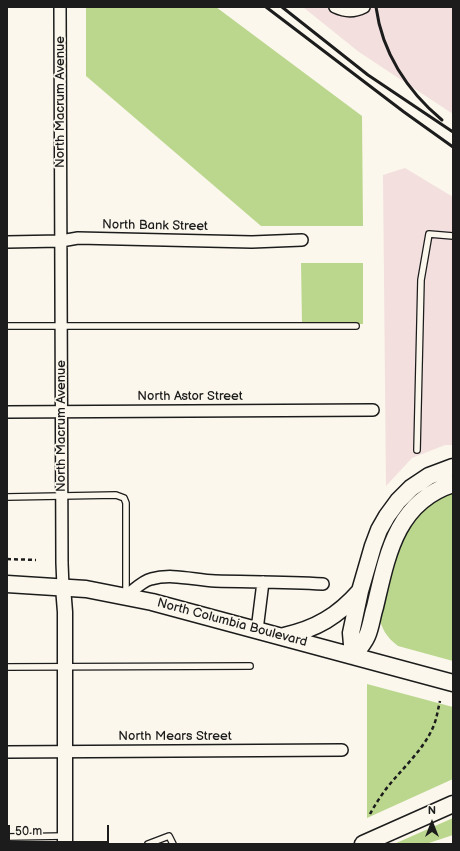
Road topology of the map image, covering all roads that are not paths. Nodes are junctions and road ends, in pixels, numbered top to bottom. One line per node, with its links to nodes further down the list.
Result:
1 (60, 7): 6 (street, North Macrum Avenue)
2 (336, 7): 3 (street)
3 (359, 9)
4 (453, 236): 14 (lane)
5 (302, 240): 6 (street, North Bank Street)
6 (61, 241): 7 (street, North Bank Street); 9 (street, North Macrum Avenue)
7 (7, 242)
8 (7, 326): 9 (lane)
9 (61, 326): 10 (lane); 13 (street, North Macrum Avenue)
10 (356, 326)
11 (373, 410): 13 (street, North Astor Street)
12 (7, 412): 13 (street, North Astor Street)
13 (62, 412): 18 (street, North Macrum Avenue)
14 (417, 450)
15 (453, 467): 23 (main road)
16 (453, 484): 27 (main road)
17 (7, 497): 18 (lane)
18 (62, 497): 22 (street, North Macrum Avenue); 24 (lane)
19 (263, 582): 21 (street); 24 (street); 25 (street)
20 (7, 584): 22 (main road, North Columbia Boulevard)
21 (323, 584)
22 (63, 588): 24 (main road, North Columbia Boulevard); 29 (street, North Macrum Avenue)
23 (360, 591): 26 (main road); 27 (main road)
24 (126, 596): 25 (main road, North Columbia Boulevard)
25 (257, 630): 26 (main road, North Columbia Boulevard)
26 (281, 637): 27 (main road, North Columbia Boulevard)
27 (353, 656): 31 (main road, North Columbia Boulevard)
28 (250, 666): 29 (lane)
29 (65, 667): 30 (lane); 34 (street, North Macrum Avenue)
30 (7, 668)
31 (453, 683)
32 (342, 750): 34 (street, North Mears Street)
33 (7, 752): 34 (street, North Mears Street)
34 (65, 752): 37 (street, North Macrum Avenue)
35 (453, 804): 40 (main road)
36 (7, 837): 37 (lane)
37 (65, 840)
38 (149, 844): 39 (lane)
39 (173, 844)
40 (363, 844)

